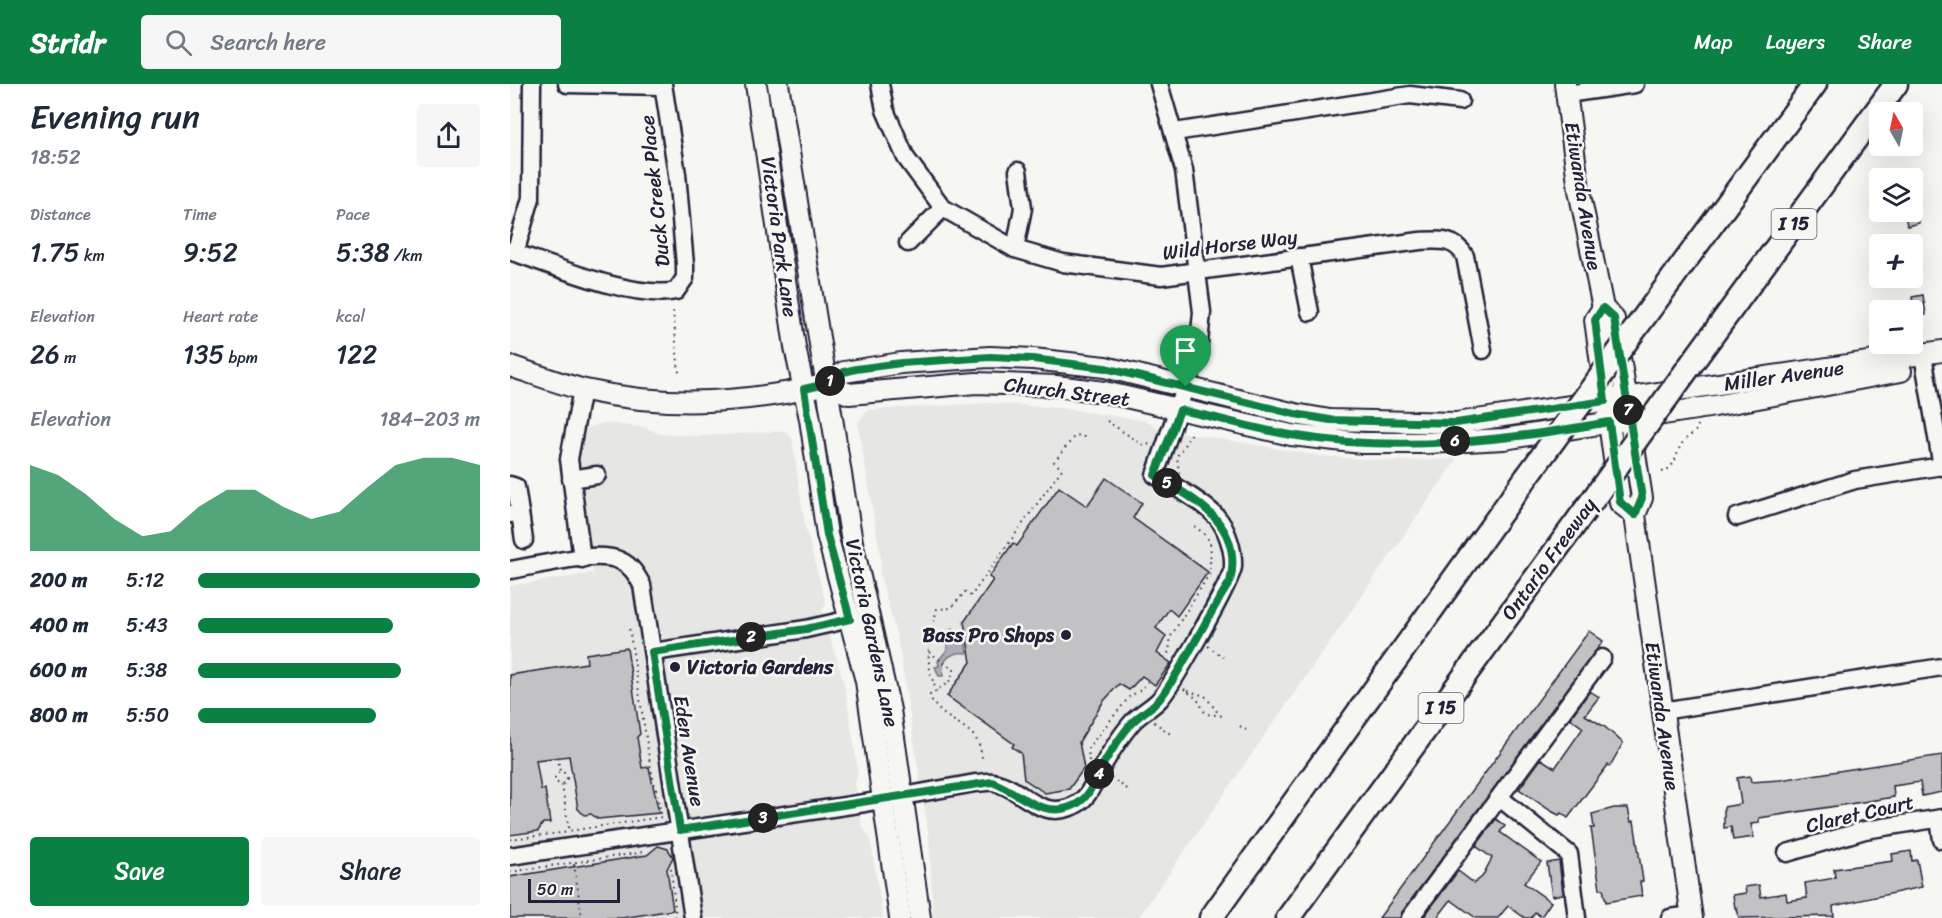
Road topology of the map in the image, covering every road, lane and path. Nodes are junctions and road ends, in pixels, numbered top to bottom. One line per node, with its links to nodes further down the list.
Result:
1 (532, 84): 18 (street)
2 (567, 84): 10 (street)
3 (756, 84): 31 (main road, Victoria Park Lane)
4 (778, 84): 28 (main road, Victoria Park Lane)
5 (880, 84): 15 (street, Wild Horse Way)
6 (1159, 84): 13 (street)
7 (1635, 84): 11 (street)
8 (1815, 84): 100 (highway, bridge)
9 (1896, 84): 101 (highway, Ontario Freeway / I 15, bridge)
10 (663, 85): 18 (street, Duck Creek Place)
11 (1566, 89): 21 (main road, Etiwanda Avenue)
12 (1460, 101): 13 (street)
13 (1175, 132): 20 (street)
14 (1018, 171): 17 (street)
15 (943, 208): 16 (street); 17 (street, Wild Horse Way)
16 (908, 243)
17 (1015, 249): 20 (street, Wild Horse Way)
18 (512, 252)
19 (1299, 257): 20 (street, Wild Horse Way); 23 (street); 24 (street, Wild Horse Way)
20 (1198, 272): 29 (street)
21 (1603, 308): 32 (main road, Etiwanda Avenue); 33 (main road, Etiwanda Avenue)
22 (673, 311): 27 (path)
23 (1310, 312)
24 (1483, 350)
25 (1933, 359): 32 (main road, Miller Avenue); 35 (main road, Miller Avenue); 42 (street)
26 (510, 366): 30 (main road, Church Street)
27 (679, 373)
28 (826, 384): 29 (main road, Church Street); 31 (main road, Church Street); 34 (main road, Church Street); 80 (main road, Victoria Gardens Lane)
29 (1186, 387): 33 (main road, Church Street); 34 (street)
30 (582, 389): 31 (main road, Church Street); 46 (street)
31 (804, 389): 55 (main road, Victoria Gardens Lane)
32 (1626, 399): 33 (main road, Church Street); 35 (main road, Etiwanda Avenue)
33 (1605, 401): 37 (main road, Etiwanda Avenue)
34 (1180, 410): 37 (main road, Church Street); 80 (street)
35 (1629, 419): 37 (main road, Church Street); 49 (main road, Etiwanda Avenue)
36 (1107, 421): 41 (path)
37 (1609, 422): 49 (main road, Etiwanda Avenue)
38 (1698, 423): 43 (path)
39 (1192, 433): 44 (path)
40 (1086, 438): 59 (path)
41 (1155, 441)
42 (1942, 467): 50 (street)
43 (1662, 472)
44 (1179, 473)
45 (597, 475): 46 (street)
46 (571, 479): 53 (street)
47 (510, 485): 48 (street)
48 (515, 513): 52 (street)
49 (1635, 515): 67 (main road, Etiwanda Avenue)
50 (1737, 518)
51 (1191, 524): 61 (path)
52 (524, 540)
53 (582, 559): 54 (street); 58 (street, Eden Avenue)
54 (510, 570)
55 (850, 619): 58 (street); 82 (main road, Victoria Gardens Lane)
56 (628, 627): 85 (path)
57 (1203, 642): 60 (path)
58 (652, 652): 84 (street, Eden Avenue)
59 (929, 652): 66 (path); 66 (path)
60 (1223, 657)
61 (1164, 658)
62 (1602, 658): 81 (street)
63 (1942, 667): 67 (street)
64 (1180, 685): 65 (path)
65 (1188, 691): 68 (path); 68 (path)
66 (937, 692): 75 (path)
67 (1662, 711): 95 (main road, Etiwanda Avenue)
68 (1219, 714): 69 (path)
69 (1225, 716)
70 (1149, 718): 73 (path)
71 (1240, 726): 72 (path)
72 (1246, 730)
73 (1173, 736)
74 (558, 757): 76 (path)
75 (983, 762)
76 (560, 772): 78 (path); 78 (path)
77 (1107, 776): 79 (path)
78 (562, 784): 85 (path)
79 (1129, 790)
80 (904, 797): 82 (street); 99 (main road, Victoria Gardens Lane)
81 (1500, 798): 102 (street); 103 (street)
82 (884, 800): 84 (street); 98 (main road, Victoria Gardens Lane)
83 (1940, 818): 88 (street); 90 (street, Claret Court)
84 (680, 830): 92 (street); 97 (street, Eden Avenue)
85 (569, 831): 86 (path); 87 (path)
86 (510, 839)
87 (570, 839)
88 (1942, 840)
89 (650, 849): 93 (path)
90 (1787, 853)
91 (573, 855): 93 (path)
92 (510, 856)
93 (574, 863): 94 (path); 96 (path)
94 (510, 872)
95 (1692, 916): 104 (street)
96 (582, 918)
97 (693, 918)
98 (900, 918)
99 (920, 918)
100 (1212, 918)
101 (1288, 918)
102 (1410, 918)
103 (1578, 918)
104 (1670, 918)

